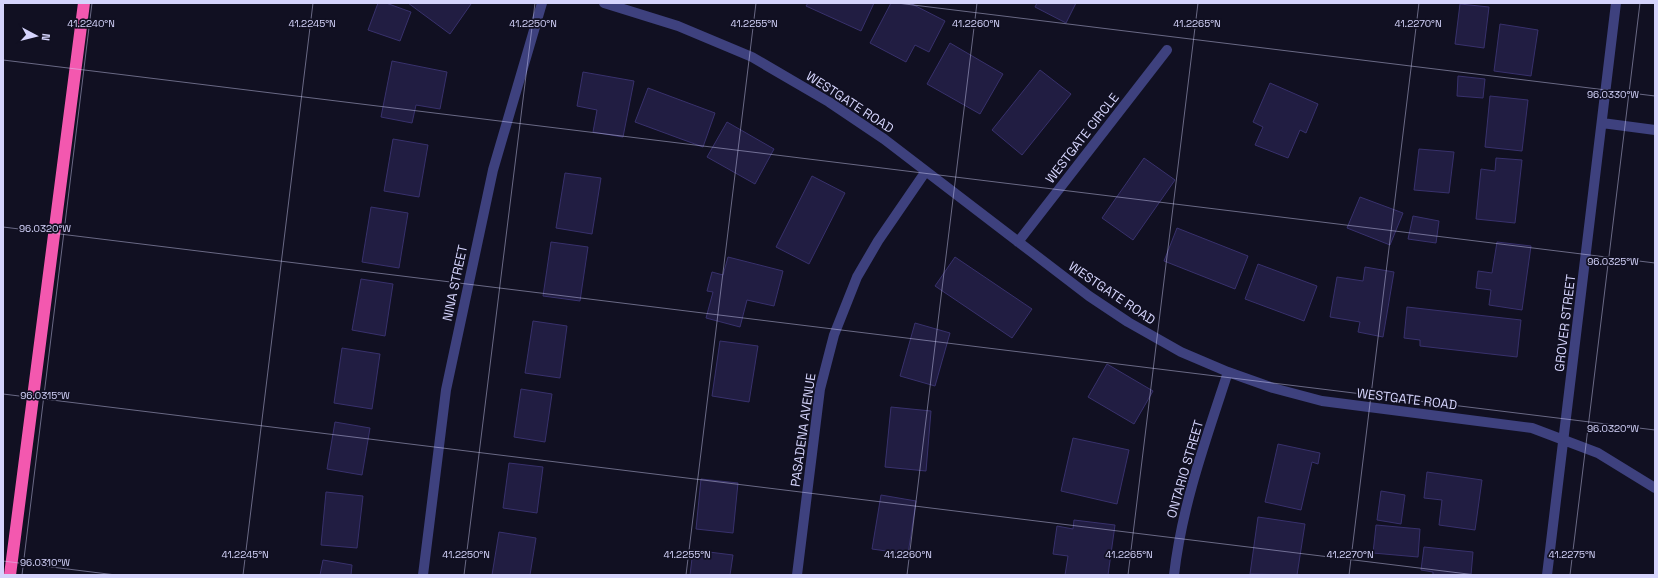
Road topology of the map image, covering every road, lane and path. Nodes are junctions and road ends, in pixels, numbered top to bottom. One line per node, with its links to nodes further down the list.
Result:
1 (84, 3): 12 (highway)
2 (542, 3): 16 (street, NINA STREET)
3 (604, 3): 8 (street, WESTGATE ROAD)
4 (1616, 3): 6 (street, GROVER STREET)
5 (1167, 50): 9 (street, WESTGATE CIRCLE)
6 (1602, 123): 7 (street); 11 (street, GROVER STREET)
7 (1655, 130)
8 (926, 171): 9 (street, WESTGATE ROAD); 17 (street, PASADENA AVENUE)
9 (1018, 242): 10 (street, WESTGATE ROAD)
10 (1228, 372): 11 (street, WESTGATE ROAD); 18 (street, ONTARIO STREET)
11 (1563, 440): 13 (street, WESTGATE ROAD); 19 (street, GROVER STREET)
12 (25, 462): 14 (highway); 15 (highway)
13 (1655, 488)
14 (10, 575)
15 (15, 575)
16 (423, 575)
17 (797, 575)
18 (1174, 575)
19 (1547, 575)

